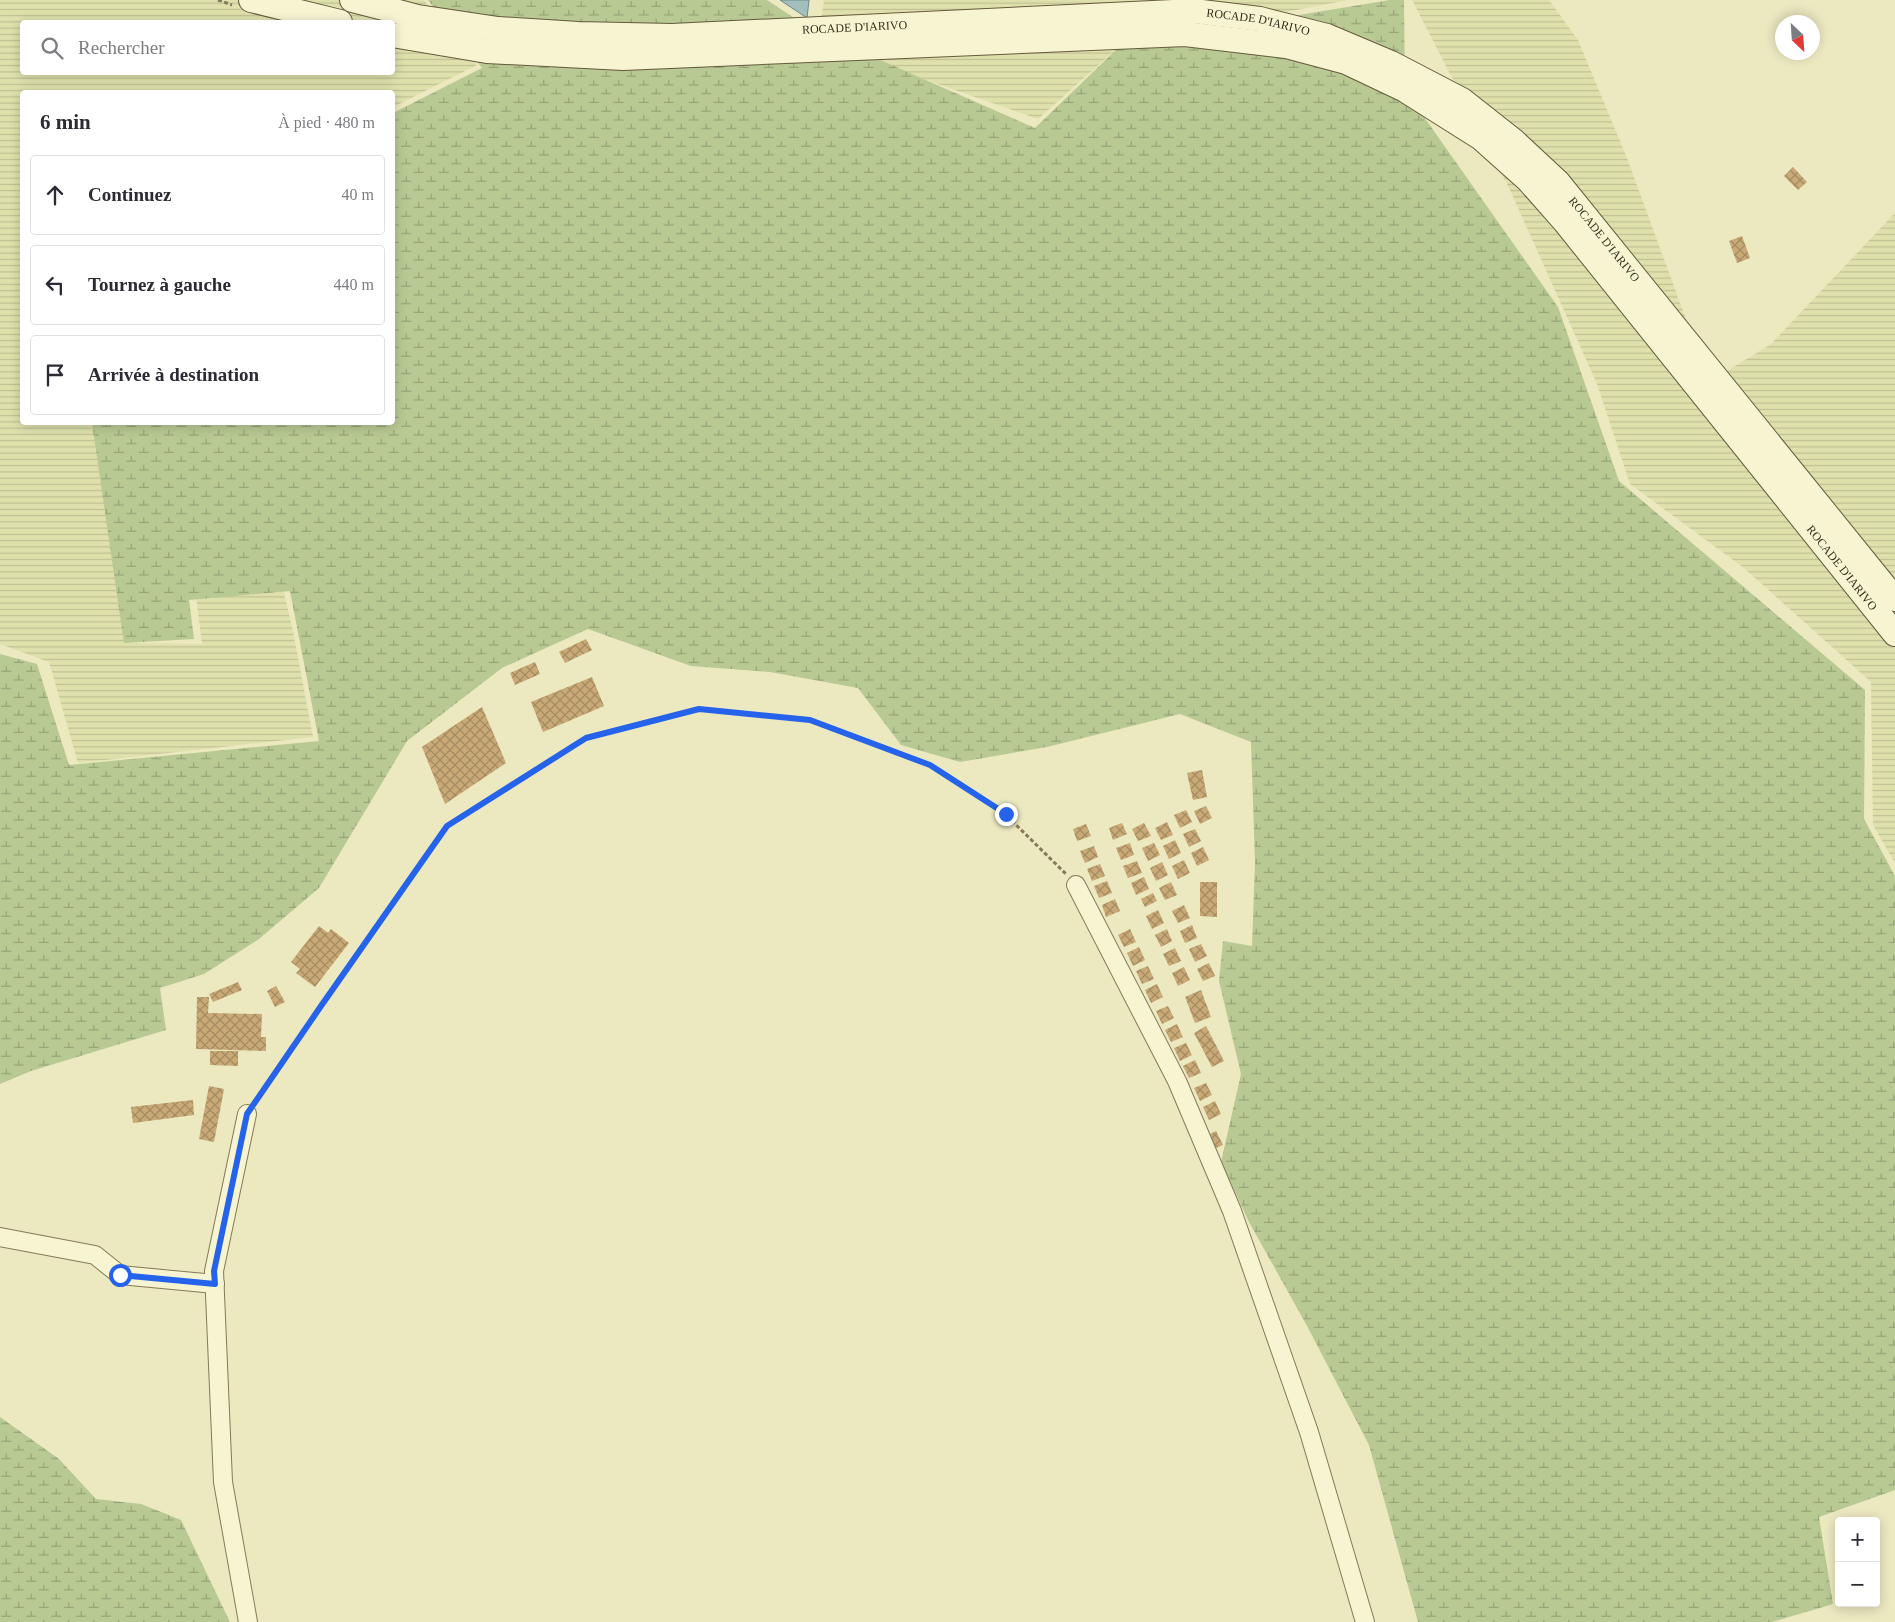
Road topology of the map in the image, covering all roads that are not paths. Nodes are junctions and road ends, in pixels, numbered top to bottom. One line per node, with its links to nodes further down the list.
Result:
1 (251, 0): 3 (main road)
2 (352, 0): 5 (main road, ROCADE D'IARIVO)
3 (332, 20)
4 (395, 36): 6 (main road, ROCADE D'IARIVO)
5 (1895, 599)
6 (1895, 634)
7 (1076, 885): 12 (street)
8 (247, 1114): 10 (street)
9 (0, 1237): 10 (street)
10 (215, 1284): 11 (street)
11 (248, 1622)
12 (1365, 1622)

